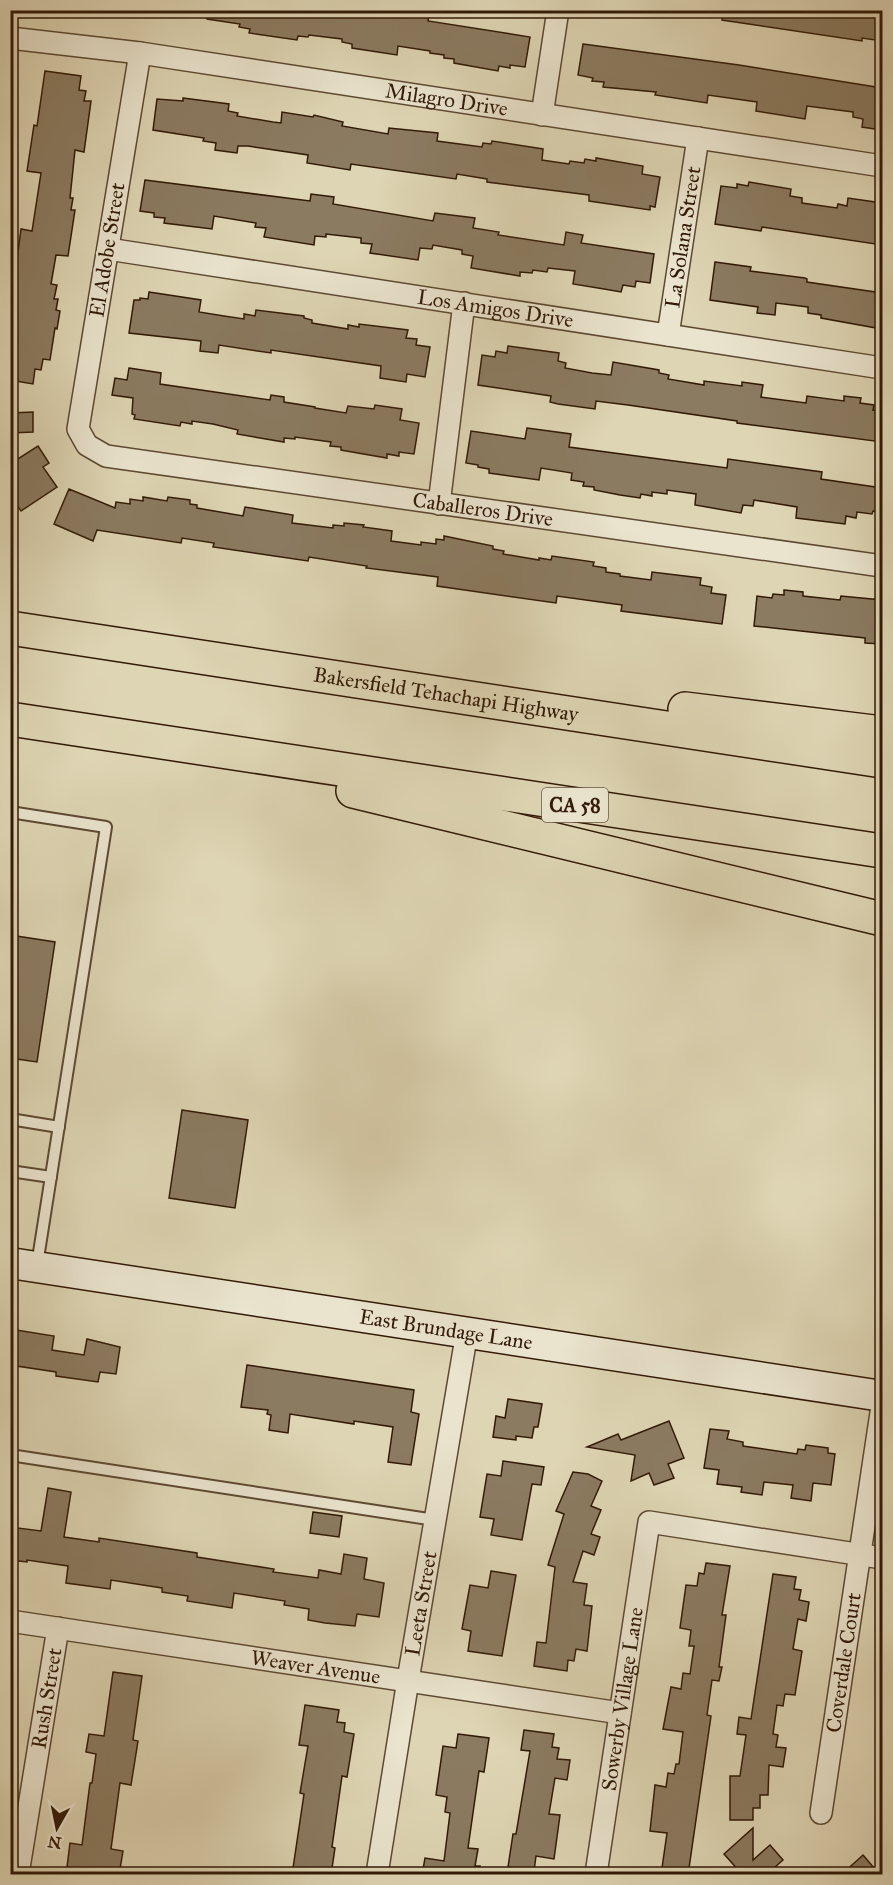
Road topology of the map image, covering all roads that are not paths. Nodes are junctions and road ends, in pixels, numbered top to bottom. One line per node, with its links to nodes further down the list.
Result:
1 (558, 10): 4 (street)
2 (10, 38): 3 (street, Milagro Drive)
3 (140, 53): 4 (street, Milagro Drive); 7 (street, El Adobe Street)
4 (542, 115): 5 (street, Milagro Drive)
5 (698, 138): 6 (street, Milagro Drive); 9 (street, La Solana Street)
6 (882, 166)
7 (108, 249): 8 (street, Los Amigos Drive); 11 (street, El Adobe Street)
8 (464, 303): 9 (street, Los Amigos Drive); 12 (street)
9 (668, 334): 10 (street, Los Amigos Drive)
10 (882, 368)
11 (87, 445): 12 (street, Caballeros Drive)
12 (439, 504): 13 (street, Caballeros Drive)
13 (882, 566)
14 (10, 628): 15 (highway, Bakersfield Tehachapi Highway)
15 (501, 702): 17 (highway); 19 (highway, Bakersfield Tehachapi Highway)
16 (10, 719): 18 (highway, CA 58)
17 (882, 733)
18 (268, 758): 21 (highway, CA 58); 22 (highway)
19 (882, 761)
20 (10, 812): 24 (lane)
21 (882, 851)
22 (882, 919)
23 (10, 1119): 24 (lane)
24 (59, 1127): 26 (lane)
25 (10, 1171): 26 (lane)
26 (51, 1177): 27 (lane)
27 (23, 1265): 28 (main road, East Brundage Lane)
28 (467, 1332): 29 (main road, East Brundage Lane); 32 (street, Leeta Street)
29 (882, 1396)
30 (882, 1406): 33 (street, Coverdale Court)
31 (10, 1455): 32 (lane)
32 (435, 1520): 37 (street, Leeta Street)
33 (860, 1554): 34 (street); 38 (street, Sowerby Village Lane); 39 (street, Coverdale Court)
34 (882, 1558)
35 (10, 1620): 36 (street, Weaver Avenue)
36 (58, 1628): 37 (street, Weaver Avenue); 40 (street, Rush Street)
37 (408, 1680): 38 (street, Weaver Avenue); 41 (street, Leeta Street)
38 (620, 1713): 42 (street, Sowerby Village Lane)
39 (821, 1813)
40 (18, 1875)
41 (377, 1875)
42 (596, 1875)

